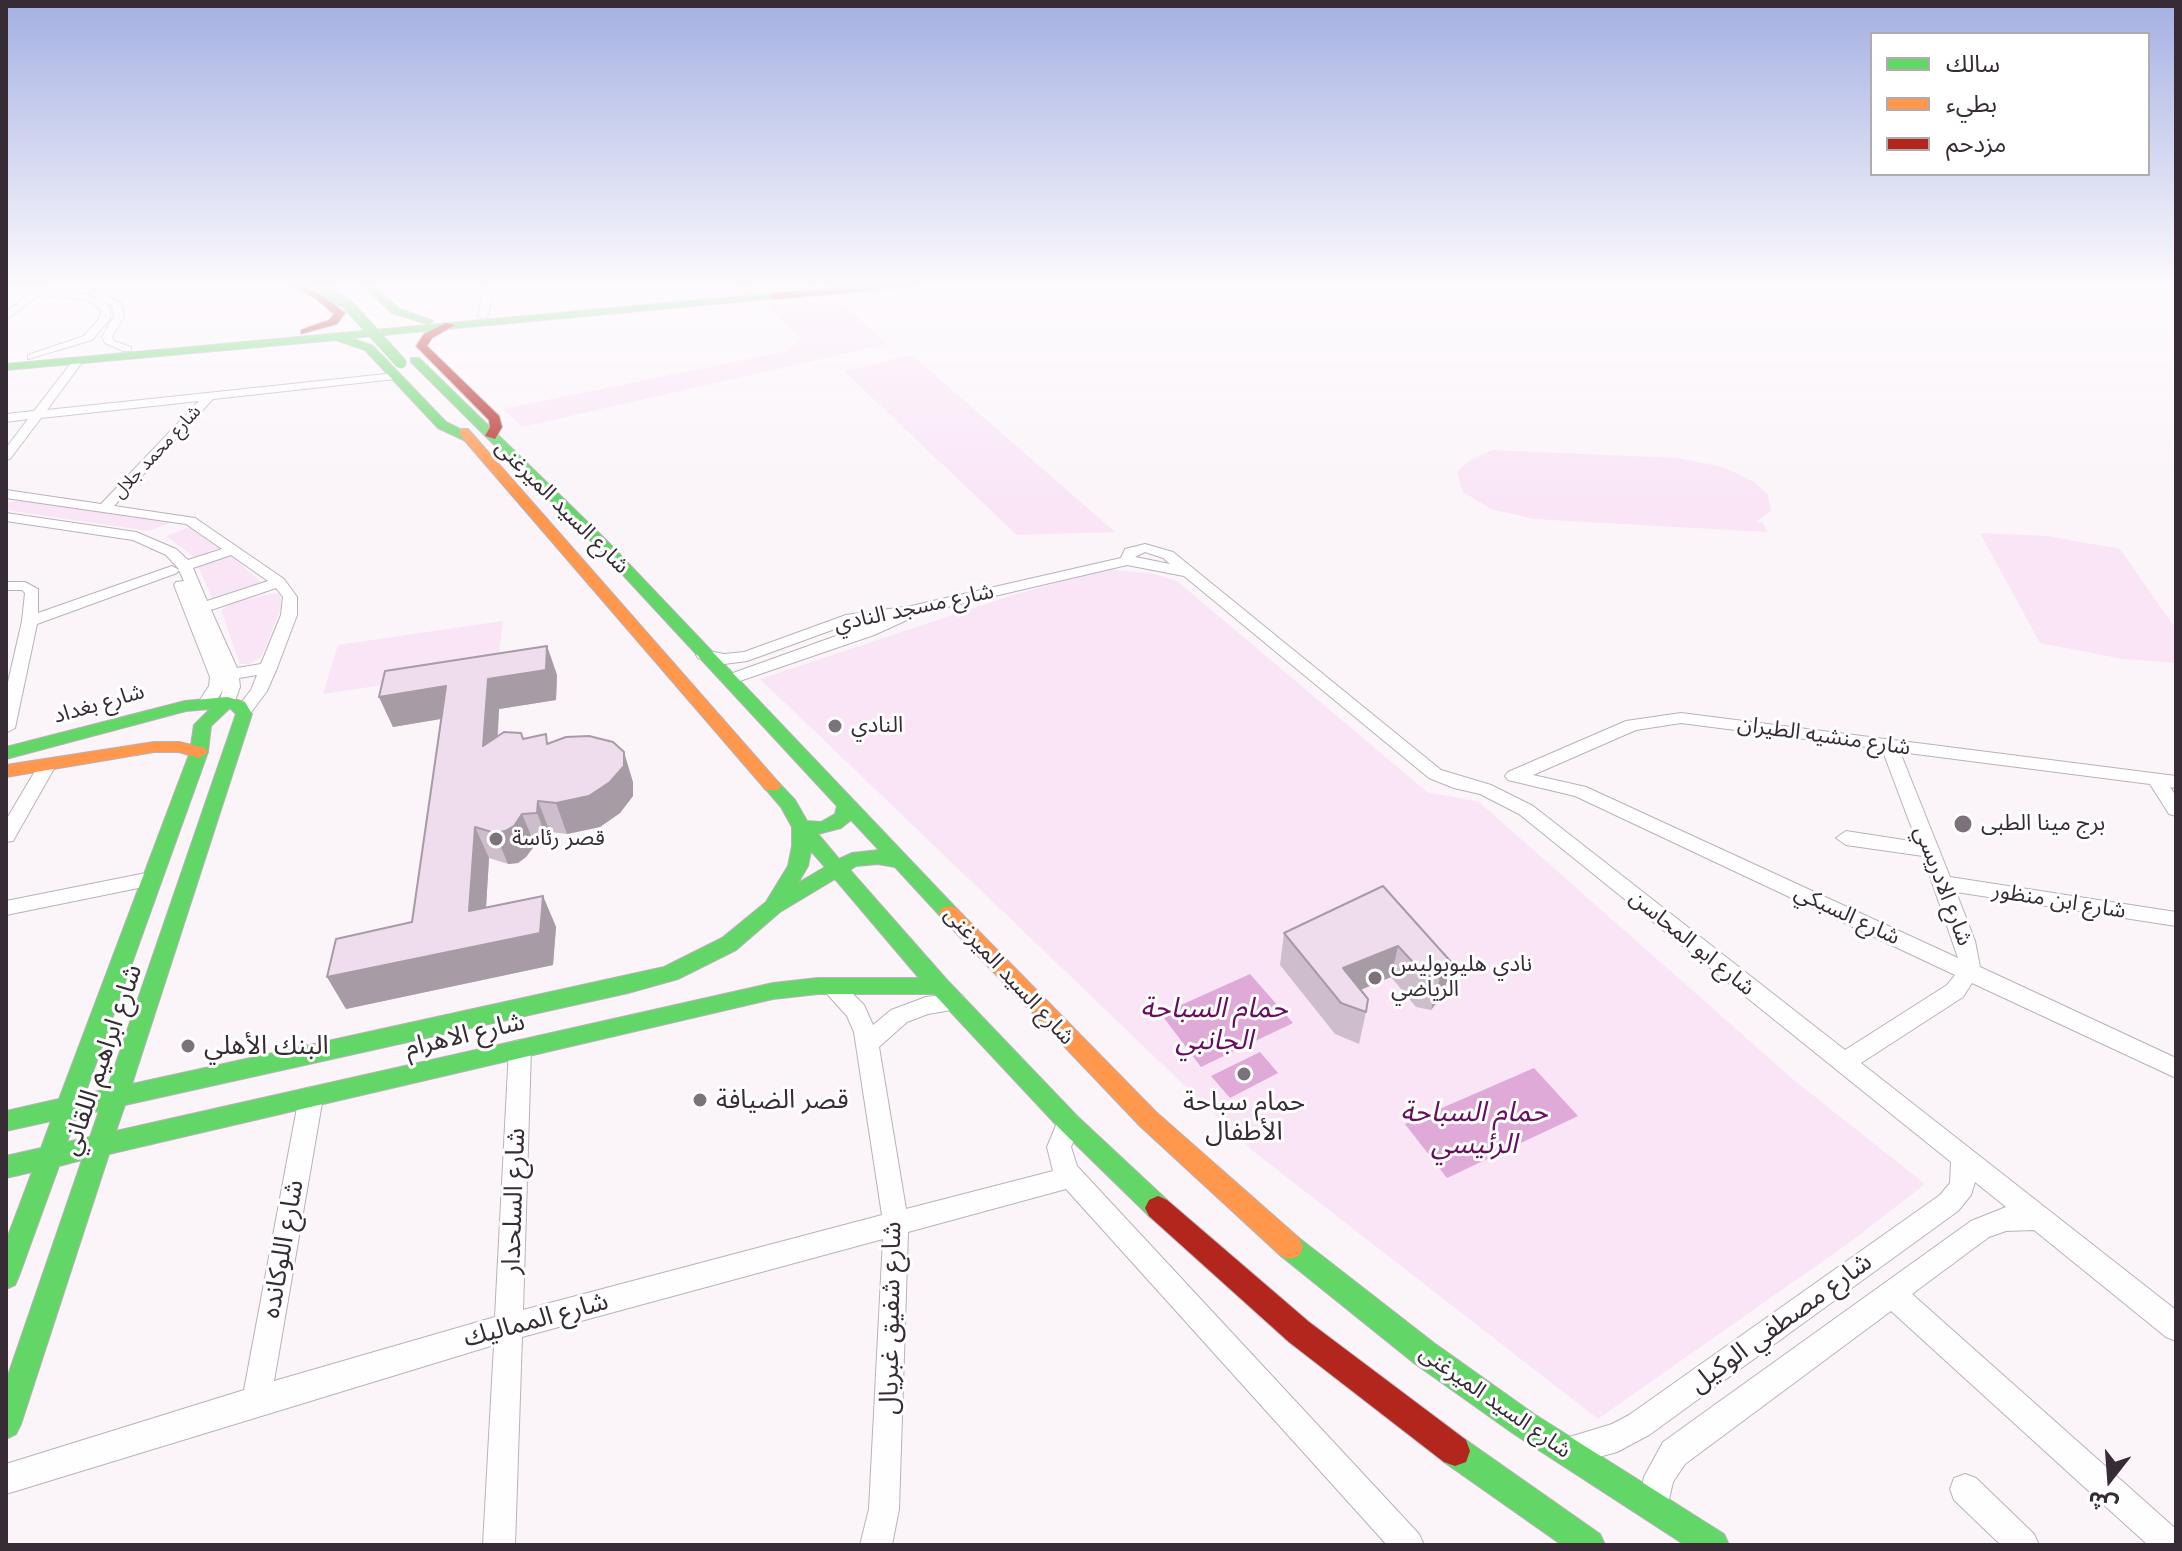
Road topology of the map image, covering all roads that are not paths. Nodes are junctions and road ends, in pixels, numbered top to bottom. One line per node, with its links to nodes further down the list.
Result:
1 (39, 356): 7 (main road)
2 (124, 356): 10 (main road)
3 (382, 356): 8 (main road)
4 (399, 356): 16 (main road, bridge)
5 (409, 356): 16 (main road)
6 (431, 356): 16 (main road, شارع السيد الميرغنى)
7 (32, 357): 9 (main road)
8 (378, 357): 12 (main road, شارع السيد الميرغنى)
9 (6, 359)
10 (78, 361): 11 (main road); 14 (street)
11 (6, 367)
12 (395, 376): 13 (street); 16 (main road, شارع السيد الميرغنى)
13 (208, 398): 14 (street); 19 (street, شارع محمد جلال)
14 (38, 415): 15 (street); 17 (street)
15 (6, 418)
16 (484, 441): 33 (main road, شارع السيد الميرغنى); 53 (main road, شارع السيد الميرغنى)
17 (6, 456)
18 (9, 496): 19 (street)
19 (106, 507): 21 (street)
20 (6, 517): 23 (street)
21 (190, 521): 23 (street); 24 (street)
22 (6, 523): 27 (street)
23 (148, 540): 27 (street)
24 (233, 550): 27 (street); 28 (street)
25 (1158, 560): 26 (street, شارع ابو المحاسن); 26 (street, شارع ابو المحاسن); 50 (street, شارع ابو المحاسن)
26 (1127, 561): 31 (street, شارع مسجد النادي)
27 (178, 568): 30 (street); 32 (street); 37 (street)
28 (279, 582): 30 (street); 34 (street, شارع ابراهيم اللقاني)
29 (6, 586): 32 (street)
30 (204, 607): 35 (street)
31 (911, 611): 33 (street, شارع مسجد النادي); 36 (street)
32 (30, 621): 39 (street)
33 (704, 655): 36 (main road, شارع السيد الميرغنى)
34 (269, 668): 35 (street); 38 (street, شارع ابراهيم اللقاني)
35 (231, 674): 38 (street, شارع ابراهيم اللقاني)
36 (728, 680): 51 (main road, شارع السيد الميرغنى)
37 (206, 703): 38 (main road); 40 (main road, شارع بغداد)
38 (238, 711): 43 (main road, شارع ابراهيم اللقاني); 71 (main road, شارع ابراهيم اللقاني)
39 (6, 728)
40 (75, 736): 42 (main road); 44 (main road, شارع بغداد)
41 (1889, 745): 47 (street, شارع منشيه الطيران); 48 (street, شارع منشيه الطيران); 56 (street, شارع الادريسي)
42 (154, 747): 43 (main road); 45 (main road)
43 (199, 752): 59 (main road, شارع ابراهيم اللقاني)
44 (6, 753)
45 (47, 765): 46 (main road); 54 (street)
46 (6, 771)
47 (1514, 776): 50 (street, شارع منشيه الطيران); 64 (street, شارع السبكي)
48 (2156, 780): 49 (street, شارع منشيه الطيران); 52 (street)
49 (2176, 782)
50 (1485, 789): 69 (street, شارع ابو المحاسن)
51 (847, 805): 53 (main road); 57 (main road, شارع السيد الميرغنى)
52 (2176, 810)
53 (801, 827): 58 (main road, شارع السيد الميرغنى); 61 (main road, شارع الاهرام)
54 (6, 836)
55 (1846, 838): 56 (street)
56 (1930, 851): 60 (street, شارع الادريسي)
57 (901, 862): 58 (main road); 89 (main road, شارع السيد الميرغنى)
58 (837, 867): 61 (main road); 66 (main road, شارع السيد الميرغنى)
59 (151, 879): 62 (street); 73 (main road, شارع ابراهيم اللقاني)
60 (1943, 883): 63 (street, شارع ابن منظور); 64 (street, شارع الادريسي)
61 (773, 907): 71 (main road, شارع الاهرام)
62 (6, 908)
63 (2176, 919)
64 (1969, 971): 69 (street, شارع الادريسي); 70 (street, شارع السبكي)
65 (831, 986): 66 (main road, شارع الاهرام); 67 (street, شارع شفيق غبريال); 68 (main road, شارع الاهرام)
66 (947, 994): 67 (street); 75 (main road, شارع السيد الميرغنى)
67 (867, 1044): 82 (street, شارع شفيق غبريال)
68 (520, 1049): 72 (main road, شارع الاهرام); 85 (street, شارع السلحدار)
69 (1843, 1063): 78 (street, شارع ابو المحاسن)
70 (2176, 1068)
71 (117, 1097): 73 (main road, شارع الاهرام); 76 (main road, شارع ابراهيم اللقاني)
72 (311, 1097): 76 (main road, شارع الاهرام); 87 (street, شارع اللوكانده)
73 (67, 1108): 74 (main road, شارع الاهرام); 77 (main road, شارع ابراهيم اللقاني)
74 (6, 1121)
75 (1069, 1123): 80 (street); 93 (main road, شارع السيد الميرغنى)
76 (101, 1145): 77 (main road, شارع الاهرام); 88 (main road, شارع ابراهيم اللقاني)
77 (50, 1157): 79 (main road, شارع الاهرام); 83 (main road, شارع ابراهيم اللقاني)
78 (1963, 1159): 81 (street, شارع ابو المحاسن); 89 (street, شارع مصطفي الوكيل)
79 (6, 1167)
80 (1071, 1177): 82 (street, شارع المماليك); 96 (street)
81 (2037, 1218): 84 (street, شارع مصطفي الوكيل); 86 (street, شارع ابو المحاسن)
82 (895, 1224): 85 (street, شارع المماليك); 95 (street, شارع شفيق غبريال)
83 (6, 1276)
84 (1891, 1293): 92 (street, شارع مصطفي الوكيل); 100 (street)
85 (508, 1327): 87 (street, شارع المماليك); 94 (street, شارع السلحدار)
86 (2176, 1327)
87 (256, 1401): 90 (street, شارع المماليك)
88 (6, 1424)
89 (1563, 1450): 92 (main road, شارع السيد الميرغنى)
90 (6, 1479)
91 (1965, 1489): 99 (street)
92 (1654, 1508): 98 (main road, شارع السيد الميرغنى)
93 (1548, 1533): 97 (main road, شارع السيد الميرغنى)
94 (499, 1545)
95 (876, 1545)
96 (1408, 1545)
97 (1589, 1545)
98 (1713, 1545)
99 (2023, 1545)
100 (2171, 1545)

